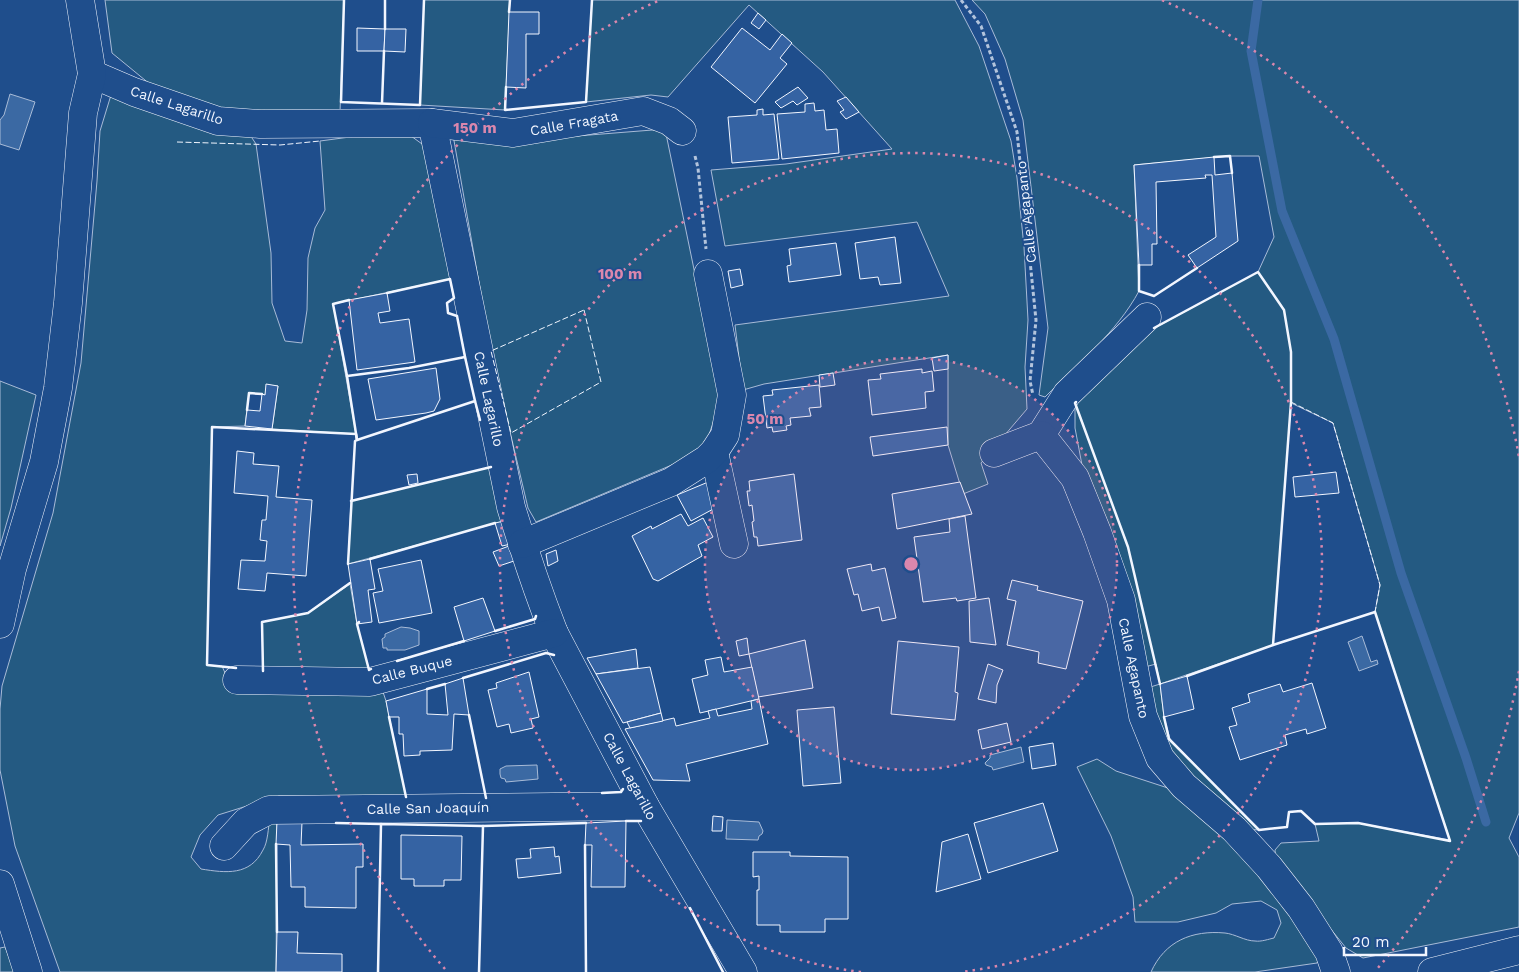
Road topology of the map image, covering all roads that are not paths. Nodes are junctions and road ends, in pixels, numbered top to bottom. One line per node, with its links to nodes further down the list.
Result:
1 (80, 0): 2 (street)
2 (92, 74): 3 (street, Calle Lagarillo); 12 (street)
3 (432, 123): 4 (street, Calle Fragata); 10 (street, Calle Lagarillo)
4 (682, 131)
5 (708, 274): 8 (street)
6 (1147, 317): 7 (street)
7 (1041, 435): 9 (street); 21 (street, Calle Agapanto)
8 (714, 452): 10 (street); 11 (street)
9 (994, 453)
10 (522, 544): 13 (street, Calle Lagarillo)
11 (734, 544)
12 (0, 624)
13 (554, 633): 14 (street, Calle Buque); 15 (street, Calle Lagarillo)
14 (237, 680)
15 (645, 806): 16 (street, Calle San Joaquín); 20 (street, Calle Lagarillo)
16 (224, 846)
17 (0, 884): 19 (street)
18 (1519, 950): 22 (street)
19 (28, 972)
20 (743, 972)
21 (1336, 972)
22 (1432, 972)

